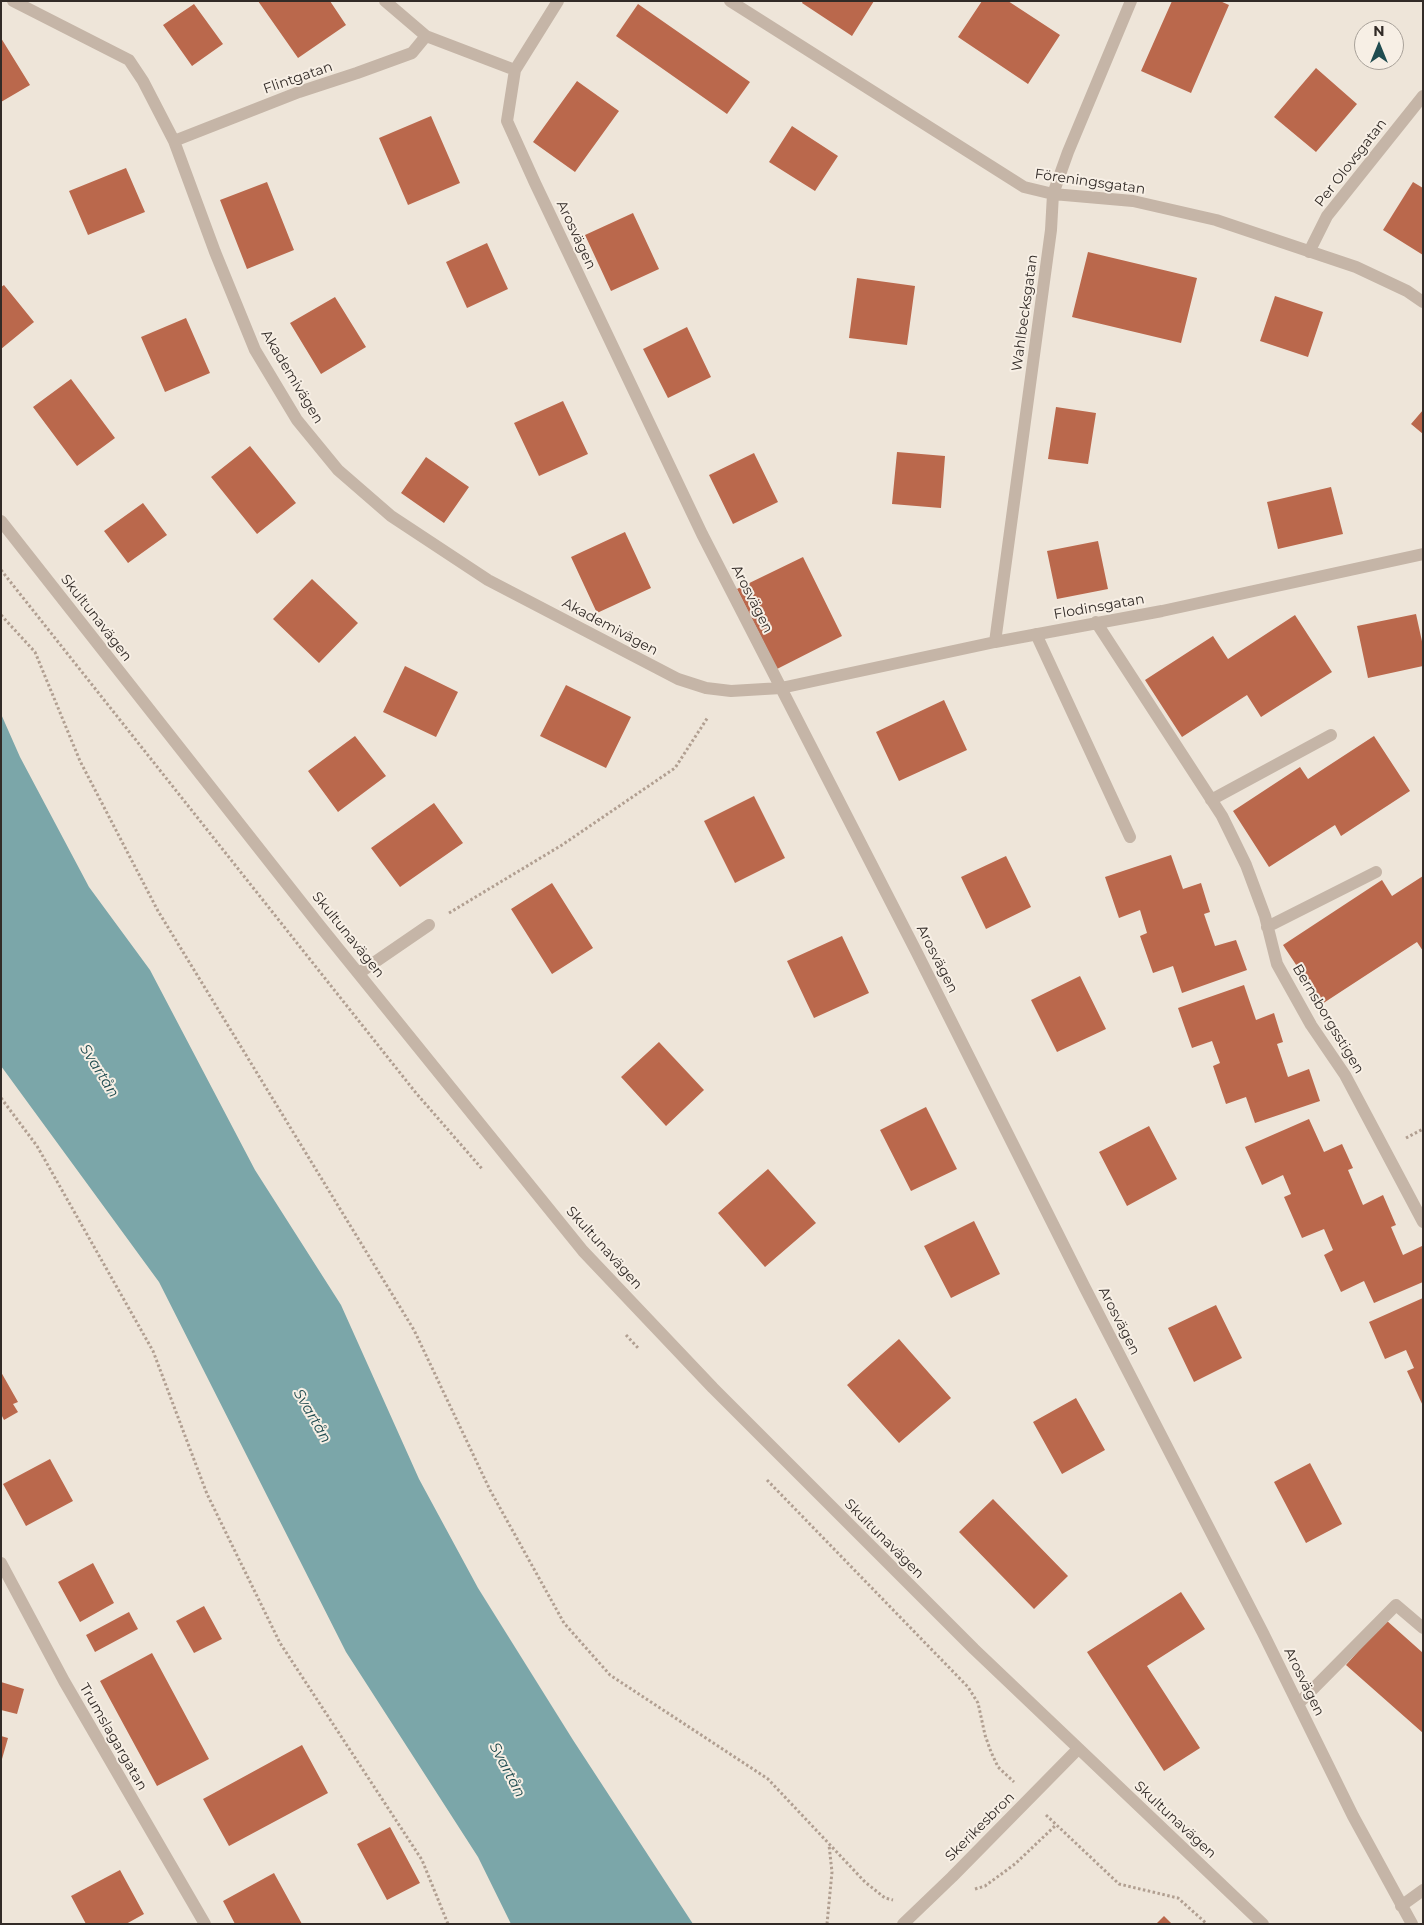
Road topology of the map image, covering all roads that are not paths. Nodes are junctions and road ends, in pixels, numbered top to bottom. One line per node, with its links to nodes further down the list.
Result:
1 (13, 1): 9 (street, Akademivägen)
2 (385, 1): 6 (street)
3 (558, 1): 7 (street, Arosvägen)
4 (730, 1): 10 (street, Föreningsgatan)
5 (1132, 1): 10 (street, Wahlbecksgatan)
6 (426, 36): 7 (street); 9 (street, Flintgatan)
7 (515, 70): 18 (street, Arosvägen)
8 (1423, 96): 11 (street, Per Olovsgatan)
9 (174, 141): 18 (street, Akademivägen)
10 (1053, 194): 11 (street, Föreningsgatan); 17 (street, Wahlbecksgatan)
11 (1309, 252): 12 (street, Föreningsgatan)
12 (1423, 302)
13 (1, 522): 25 (street, Skultunavägen)
14 (1423, 554): 15 (street, Flodinsgatan)
15 (1096, 622): 16 (street, Flodinsgatan); 20 (street, Bernsborgsstigen)
16 (1036, 634): 17 (street, Flodinsgatan); 21 (street)
17 (996, 642): 18 (street, Flodinsgatan)
18 (780, 688): 29 (street, Arosvägen)
19 (1331, 735): 20 (street)
20 (1211, 800): 24 (street, Bernsborgsstigen)
21 (1130, 837)
22 (1376, 872): 24 (street)
23 (429, 925): 25 (street)
24 (1268, 927): 26 (street, Bernsborgsstigen)
25 (359, 973): 30 (street, Skultunavägen)
26 (1423, 1222)
27 (1, 1563): 33 (street, Trumslagargatan)
28 (1423, 1628): 29 (street)
29 (1298, 1704): 32 (street, Arosvägen)
30 (1078, 1749): 34 (street, Skerikesbron); 35 (street, Skultunavägen)
31 (1423, 1890): 32 (street)
32 (1401, 1906): 36 (street, Arosvägen)
33 (206, 1924)
34 (903, 1924)
35 (1262, 1924)
36 (1412, 1924)

